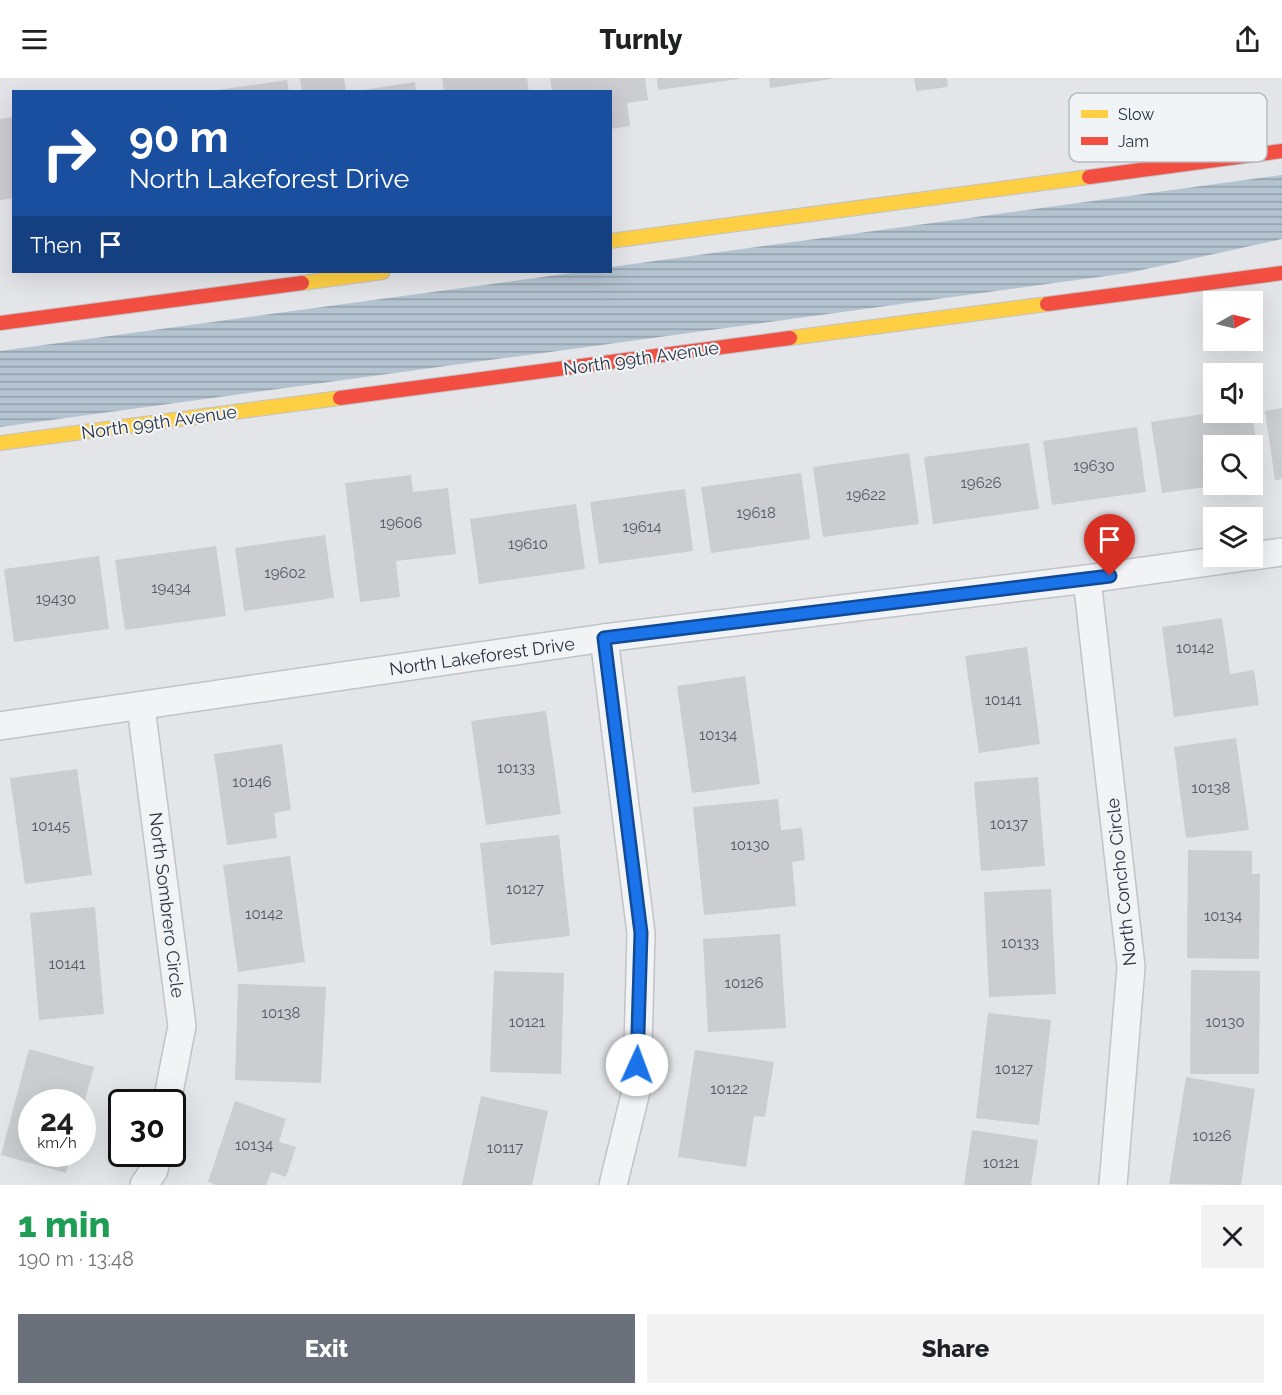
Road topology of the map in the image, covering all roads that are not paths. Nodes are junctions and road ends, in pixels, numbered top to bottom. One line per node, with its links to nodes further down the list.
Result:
1 (1282, 151): 2 (main road)
2 (1267, 153)
3 (1200, 162): 4 (main road)
4 (612, 241)
5 (375, 273): 7 (main road)
6 (1282, 273): 8 (main road, North 99th Avenue)
7 (0, 323)
8 (0, 443)
9 (1282, 552): 10 (street, North Lakeforest Drive)
10 (1263, 555)
11 (1203, 563): 12 (street, North Lakeforest Drive)
12 (1087, 579): 13 (street, North Lakeforest Drive); 20 (street, North Concho Circle)
13 (604, 638): 14 (street, North Lakeforest Drive); 19 (street)
14 (141, 707): 15 (street, North Lakeforest Drive); 16 (street, North Sombrero Circle)
15 (0, 726)
16 (170, 1089)
17 (155, 1167): 18 (street)
18 (144, 1185)
19 (613, 1185)
20 (1113, 1185)

